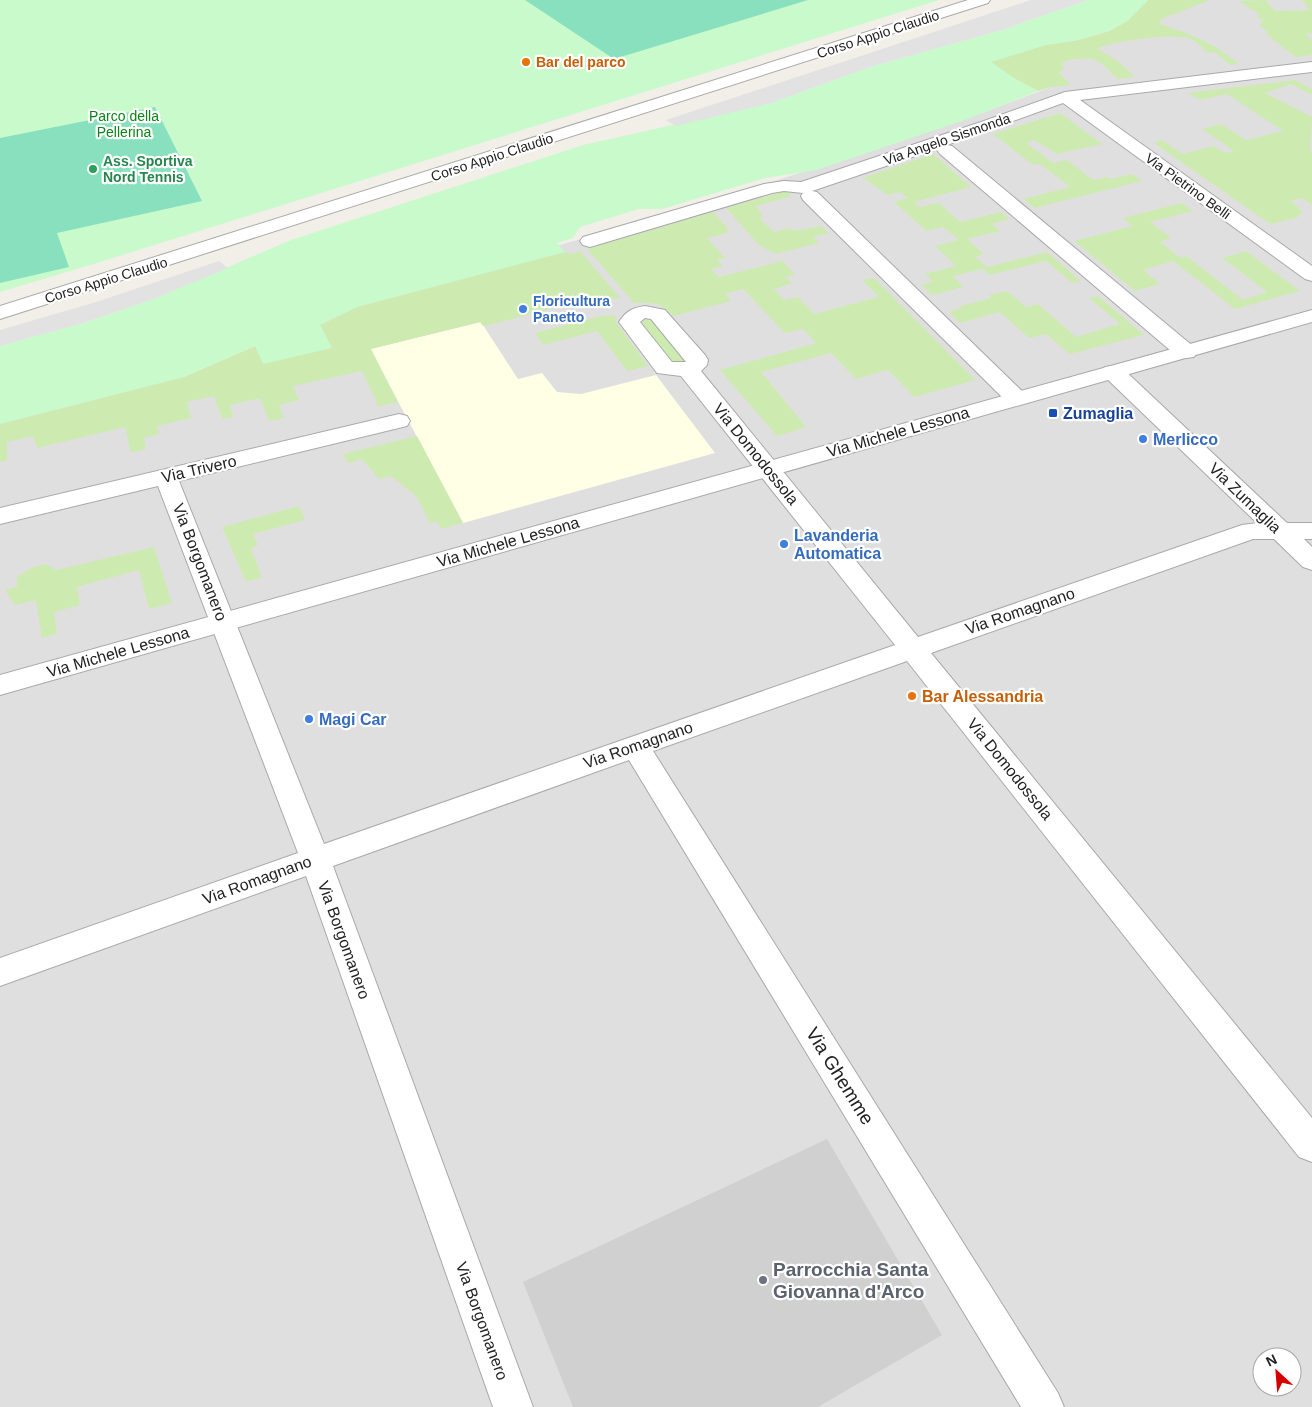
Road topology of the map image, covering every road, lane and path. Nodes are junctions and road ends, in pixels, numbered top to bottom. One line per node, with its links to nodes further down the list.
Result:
1 (983, 0): 8 (street, Corso Appio Claudio)
2 (1308, 70): 3 (street, Via Angelo Sismonda)
3 (1065, 97): 6 (street, Via Angelo Sismonda); 7 (street, Via Pietrino Belli)
4 (946, 150): 10 (street)
5 (810, 196): 13 (street)
6 (590, 241)
7 (1312, 275)
8 (0, 313)
9 (1312, 316): 10 (street, Via Michele Lessona)
10 (1186, 352): 12 (street, Via Michele Lessona)
11 (688, 370): 15 (street, Via Domodossola)
12 (1113, 372): 13 (street, Via Michele Lessona); 18 (street, Via Zumaglia)
13 (1016, 398): 15 (street, Via Michele Lessona)
14 (399, 421): 16 (street, Via Trivero)
15 (769, 469): 21 (street, Via Michele Lessona); 22 (street, Via Domodossola)
16 (166, 477): 17 (street, Via Trivero); 21 (street, Via Borgomanero)
17 (0, 516)
18 (1280, 530): 19 (street, Via Romagnano); 20 (street, Via Zumaglia); 22 (street, Via Romagnano)
19 (1312, 531)
20 (1312, 561)
21 (224, 622): 23 (street, Via Michele Lessona); 25 (street, Via Borgomanero)
22 (913, 649): 24 (street, Via Romagnano); 27 (street, Via Domodossola)
23 (0, 685)
24 (635, 746): 25 (street, Via Romagnano); 29 (street, Via Ghemme)
25 (315, 859): 26 (street, Via Romagnano); 28 (street, Via Borgomanero)
26 (0, 972)
27 (1312, 1145)
28 (513, 1407)
29 (1044, 1407)

